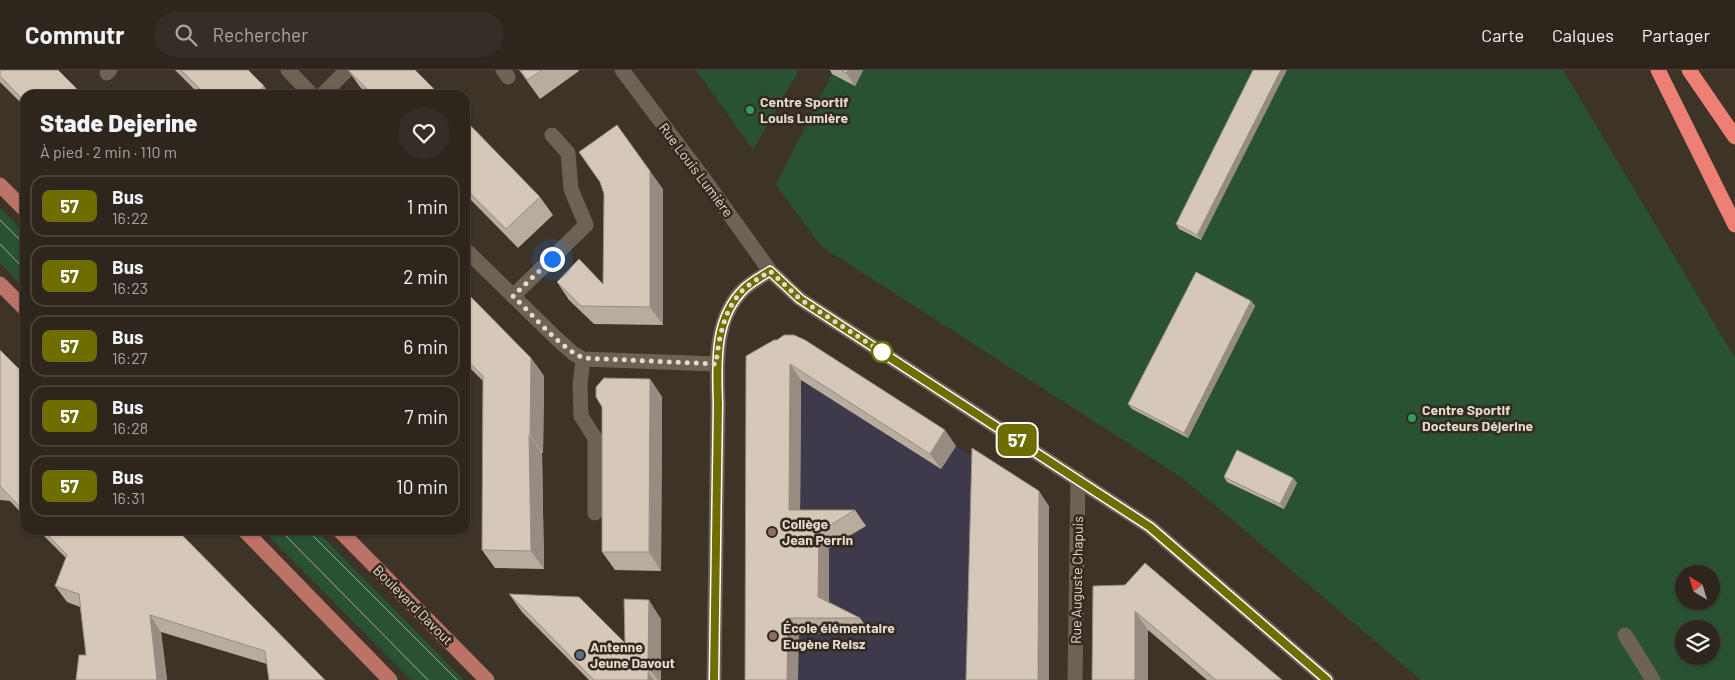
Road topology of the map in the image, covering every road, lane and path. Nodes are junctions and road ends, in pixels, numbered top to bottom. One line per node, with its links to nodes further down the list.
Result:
1 (288, 70): 6 (street)
2 (347, 70): 7 (street)
3 (622, 70): 14 (street, Rue Louis Lumière)
4 (1658, 70): 12 (highway)
5 (1689, 70): 9 (highway)
6 (307, 90)
7 (327, 90)
8 (552, 135): 16 (street)
9 (1735, 137)
10 (0, 185): 11 (main road)
11 (20, 205)
12 (1735, 225)
13 (470, 254): 16 (street)
14 (770, 271): 19 (street); 20 (street, Rue Louis Lumière)
15 (0, 284): 17 (main road)
16 (513, 296): 18 (street)
17 (20, 304)
18 (583, 358): 19 (street); 21 (street)
19 (716, 364): 27 (street)
20 (1078, 479): 28 (street, Rue Auguste Chapuis); 29 (street, Rue Louis Lumière)
21 (595, 513)
22 (249, 535): 25 (main road)
23 (344, 535): 26 (main road, Boulevard Davout)
24 (1625, 635): 30 (street)
25 (390, 680)
26 (487, 680)
27 (714, 680)
28 (1075, 680)
29 (1327, 680)
30 (1653, 680)

